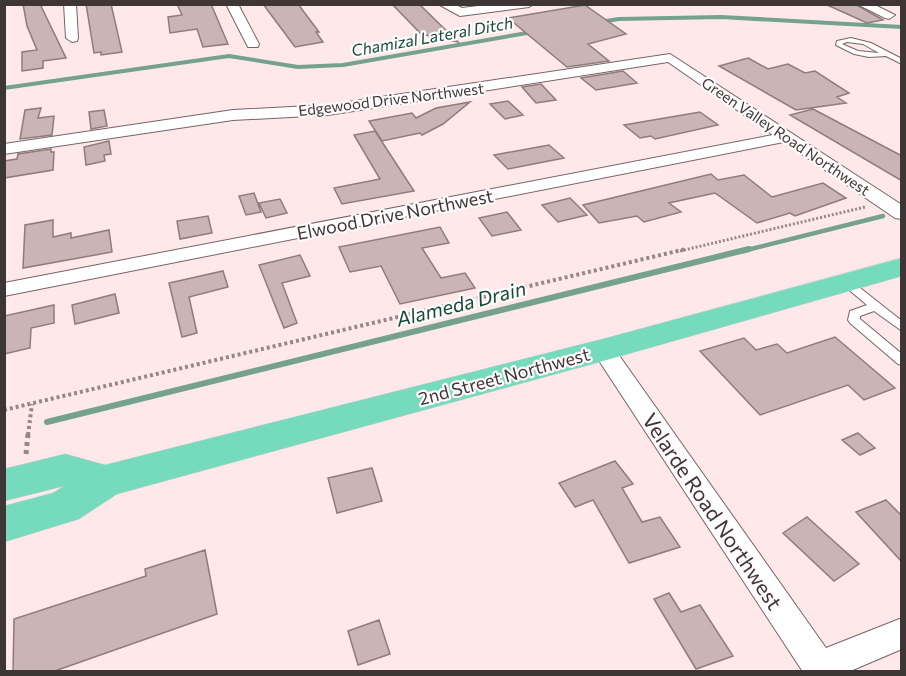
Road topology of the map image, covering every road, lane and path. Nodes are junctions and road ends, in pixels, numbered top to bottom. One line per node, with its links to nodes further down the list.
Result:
1 (69, 4): 8 (street)
2 (232, 4): 9 (street)
3 (444, 4): 6 (street)
4 (529, 4): 6 (street)
5 (862, 4): 7 (street)
6 (524, 5)
7 (889, 15)
8 (72, 38)
9 (253, 44)
10 (888, 54): 10 (lane); 12 (lane)
11 (670, 58): 13 (street, Green Valley Road Northwest); 14 (street, Edgewood Drive Northwest)
12 (902, 62)
13 (786, 137): 16 (street, Green Valley Road Northwest); 19 (street, Elwood Drive Northwest)
14 (4, 149)
15 (874, 205): 24 (path)
16 (902, 214)
17 (902, 267): 18 (main road, 2nd Street Northwest)
18 (846, 282): 20 (lane); 22 (main road, 2nd Street Northwest)
19 (4, 290)
20 (876, 306): 21 (lane); 23 (lane)
21 (902, 327)
22 (603, 350): 26 (main road, 2nd Street Northwest); 30 (street, Velarde Road Northwest)
23 (902, 361)
24 (32, 404): 25 (path); 27 (path)
25 (4, 410)
26 (105, 481): 27 (main road, 2nd Street Northwest); 28 (main road, 2nd Street Northwest)
27 (15, 483)
28 (4, 524)
29 (902, 633): 30 (street)
30 (821, 669)

